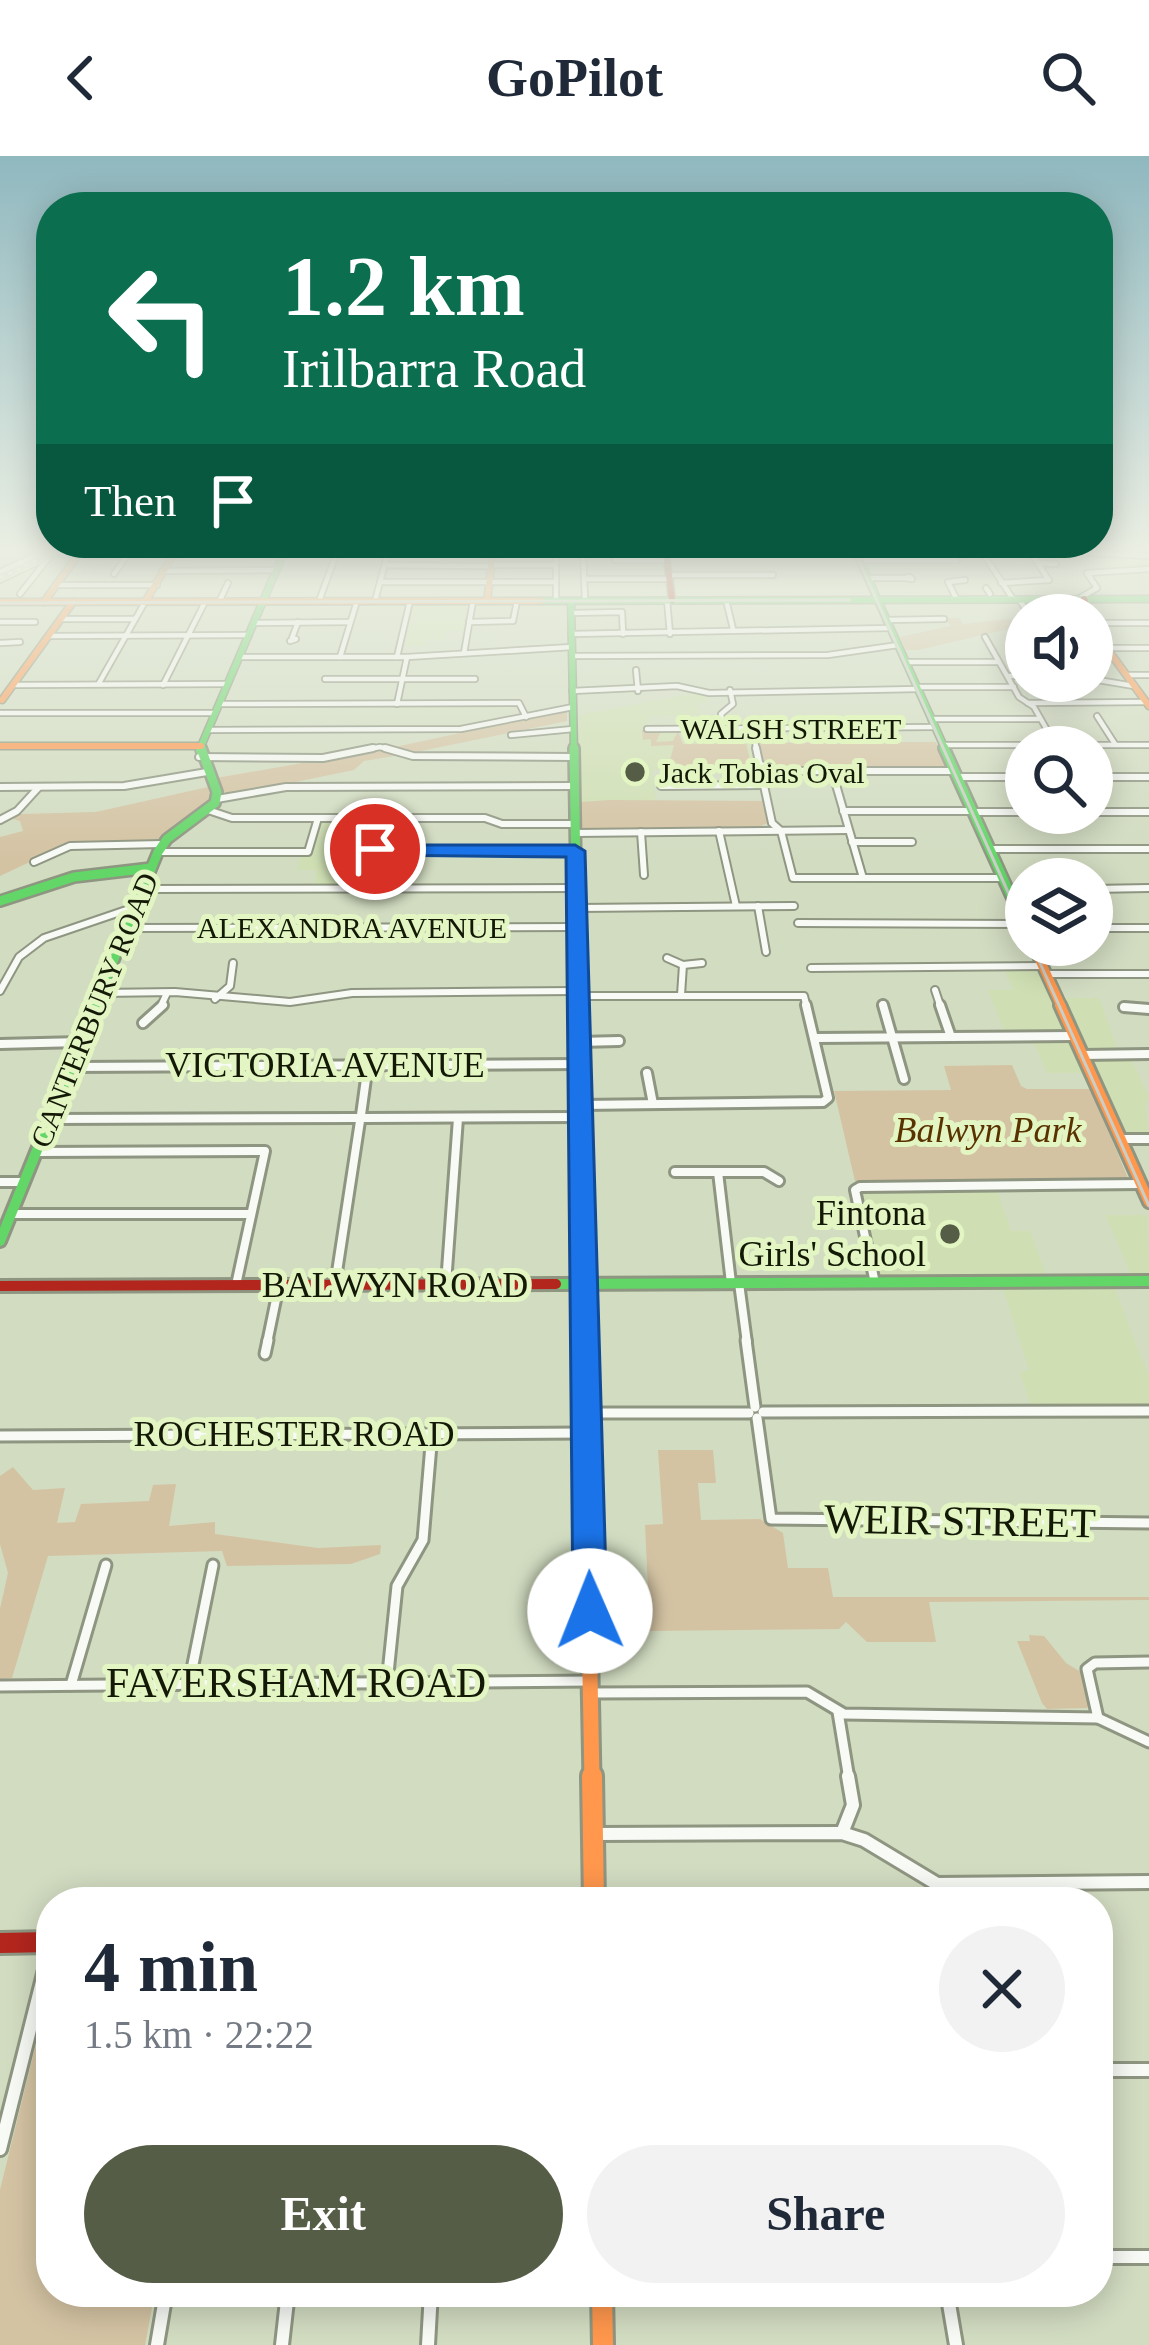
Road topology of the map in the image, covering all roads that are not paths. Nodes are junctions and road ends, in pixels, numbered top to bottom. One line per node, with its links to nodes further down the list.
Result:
1 (37, 654): 33 (main road)
2 (115, 654): 25 (street)
3 (178, 654): 26 (street)
4 (240, 654): 12 (main road)
5 (442, 654): 11 (street)
6 (572, 654): 30 (main road)
7 (804, 654): 8 (street)
8 (834, 654)
9 (902, 654): 16 (main road)
10 (995, 654): 17 (street)
11 (406, 656): 14 (street); 22 (street)
12 (239, 657): 13 (street); 24 (main road)
13 (340, 657): 14 (street)
14 (397, 657)
15 (1113, 658): 32 (main road)
16 (906, 662): 17 (street); 28 (main road)
17 (999, 662): 19 (street)
18 (636, 670): 31 (street)
19 (1005, 672)
20 (1149, 674): 32 (street)
21 (325, 679): 22 (street)
22 (402, 679): 23 (street); 35 (street)
23 (475, 679)
24 (227, 684): 26 (street); 36 (main road)
25 (98, 685): 26 (street); 33 (street)
26 (163, 685)
27 (1005, 687): 28 (street)
28 (918, 688): 29 (street); 41 (main road)
29 (730, 690): 31 (street); 43 (street)
30 (572, 691): 31 (street); 37 (main road)
31 (638, 691)
32 (1139, 693): 34 (street)
33 (4, 699): 36 (street)
34 (1028, 703): 40 (street)
35 (397, 704): 36 (street); 39 (street)
36 (217, 708): 46 (main road)
37 (573, 715): 39 (street); 48 (street); 56 (main road)
38 (1097, 716): 51 (street)
39 (526, 717): 47 (street)
40 (1040, 718): 41 (street, WALSH STREET); 42 (street)
41 (933, 723): 44 (street, WALSH STREET); 49 (main road)
42 (1045, 726)
43 (723, 728): 44 (street, WALSH STREET); 45 (street, WALSH STREET)
44 (752, 728): 57 (street)
45 (647, 729)
46 (208, 730): 47 (street); 55 (main road)
47 (396, 730): 54 (street)
48 (511, 735)
49 (943, 745): 50 (street); 61 (main road)
50 (1005, 745)
51 (1116, 745): 52 (street)
52 (1149, 745)
53 (0, 746): 55 (main road)
54 (390, 747): 55 (street); 56 (street)
55 (200, 751): 60 (main road)
56 (573, 757): 66 (main road)
57 (759, 764): 58 (street); 65 (street)
58 (780, 771): 59 (street); 65 (street)
59 (832, 771): 61 (street); 71 (street)
60 (200, 774): 69 (street); 70 (main road)
61 (956, 774): 62 (street); 72 (main road)
62 (1005, 776)
63 (1113, 777): 64 (street)
64 (1149, 777)
65 (764, 782): 67 (street); 79 (street)
66 (574, 786): 70 (street); 80 (main road)
67 (661, 786)
68 (0, 787): 69 (street)
69 (39, 787): 78 (street)
70 (214, 797): 76 (street); 88 (main road, CANTERBURY ROAD)
71 (843, 811): 72 (street); 81 (street)
72 (973, 811): 73 (street); 89 (main road)
73 (1005, 812)
74 (1113, 812): 75 (street)
75 (1149, 812)
76 (318, 818): 77 (street); 88 (street)
77 (381, 818): 80 (street); 91 (street)
78 (0, 820)
79 (772, 823): 83 (street); 84 (street)
80 (575, 828): 85 (street); 91 (main road)
81 (848, 830): 84 (street); 86 (street)
82 (718, 831): 83 (street); 85 (street); 102 (street)
83 (757, 831): 84 (street)
84 (781, 831): 95 (street)
85 (641, 832): 94 (street)
86 (852, 842): 87 (street); 95 (street)
87 (912, 842)
88 (160, 848): 92 (street); 93 (main road, CANTERBURY ROAD)
89 (990, 849): 90 (street); 96 (main road)
90 (1149, 849)
91 (575, 851): 97 (main road)
92 (34, 862)
93 (151, 868): 98 (main road, CANTERBURY ROAD); 101 (main road)
94 (644, 875)
95 (862, 878): 96 (street)
96 (1005, 883)
97 (576, 888): 98 (street); 106 (main road)
98 (142, 889): 104 (main road, CANTERBURY ROAD)
99 (1113, 889): 100 (street)
100 (1149, 889)
101 (0, 901)
102 (736, 906): 103 (street); 106 (street)
103 (758, 906): 105 (street); 113 (street)
104 (135, 907): 110 (main road, CANTERBURY ROAD); 123 (street)
105 (794, 907)
106 (577, 908): 108 (main road)
107 (799, 923): 109 (street)
108 (577, 927): 110 (street, ALEXANDRA AVENUE); 126 (main road)
109 (1005, 927)
110 (127, 928): 124 (main road, CANTERBURY ROAD)
111 (1113, 928): 112 (street)
112 (1149, 928)
113 (766, 952)
114 (667, 958): 117 (street)
115 (233, 963): 128 (street)
116 (702, 963): 117 (street)
117 (683, 965): 127 (street)
118 (1042, 966): 120 (main road)
119 (811, 968): 120 (street)
120 (1044, 970): 121 (street); 133 (main road)
121 (1149, 974)
122 (935, 990): 135 (street)
123 (0, 991)
124 (101, 993): 125 (street); 138 (main road, CANTERBURY ROAD)
125 (167, 993): 128 (street); 132 (street)
126 (578, 994): 127 (street); 128 (street); 139 (main road)
127 (681, 995): 136 (street)
128 (215, 999)
129 (883, 1004): 134 (street)
130 (1124, 1007): 131 (street)
131 (1149, 1009)
132 (142, 1023)
133 (1074, 1036): 135 (street); 141 (main road)
134 (892, 1037): 135 (street); 136 (street); 147 (street)
135 (951, 1037)
136 (815, 1038): 148 (street)
137 (619, 1041): 139 (street)
138 (81, 1042): 140 (street); 145 (main road, CANTERBURY ROAD)
139 (579, 1042): 144 (main road)
140 (0, 1044)
141 (1082, 1054): 142 (street); 153 (main road)
142 (1149, 1054)
143 (368, 1064): 144 (street, VICTORIA AVENUE); 145 (street, VICTORIA AVENUE); 150 (street)
144 (580, 1064): 149 (main road)
145 (71, 1067): 152 (main road, CANTERBURY ROAD)
146 (647, 1073): 148 (street)
147 (904, 1079)
148 (653, 1104): 149 (street)
149 (581, 1111): 151 (street); 169 (main road)
150 (361, 1118): 151 (street); 152 (street); 174 (street)
151 (458, 1118): 170 (street)
152 (50, 1119): 155 (main road, CANTERBURY ROAD)
153 (1120, 1139): 154 (street); 161 (main road)
154 (1149, 1139)
155 (36, 1152): 160 (main road, CANTERBURY ROAD); 164 (street)
156 (675, 1172): 157 (street)
157 (718, 1172): 158 (street); 168 (street)
158 (779, 1181)
159 (0, 1182): 160 (street)
160 (24, 1182): 163 (main road, CANTERBURY ROAD)
161 (1141, 1184): 162 (main road); 167 (street)
162 (1149, 1202)
163 (11, 1214): 164 (street); 165 (main road, CANTERBURY ROAD)
164 (251, 1214): 172 (street)
165 (0, 1241)
166 (1149, 1281): 167 (main road, BALWYN ROAD)
167 (875, 1282): 168 (main road, BALWYN ROAD)
168 (735, 1283): 169 (main road, BALWYN ROAD); 178 (street)
169 (584, 1284): 170 (main road, BALWYN ROAD); 177 (main road)
170 (446, 1285): 174 (main road, BALWYN ROAD)
171 (0, 1286): 172 (main road, BALWYN ROAD)
172 (236, 1286): 173 (main road, BALWYN ROAD)
173 (279, 1286): 174 (main road, BALWYN ROAD); 175 (street)
174 (335, 1286)
175 (266, 1354)
176 (1149, 1411): 178 (street)
177 (587, 1413): 178 (street); 180 (main road)
178 (756, 1413): 182 (street, WEIR STREET)
179 (432, 1433): 180 (street, ROCHESTER ROAD); 181 (street, ROCHESTER ROAD); 186 (street)
180 (587, 1433): 190 (main road)
181 (0, 1436)
182 (1149, 1523)
183 (106, 1564): 188 (street)
184 (213, 1565): 187 (street)
185 (1149, 1662): 192 (street)
186 (387, 1683): 187 (street, FAVERSHAM ROAD); 190 (street, FAVERSHAM ROAD)
187 (189, 1684): 188 (street, FAVERSHAM ROAD)
188 (71, 1685): 189 (street, FAVERSHAM ROAD)
189 (0, 1686)
190 (591, 1687): 191 (street, FAVERSHAM ROAD); 195 (main road)
191 (838, 1710): 192 (street, FAVERSHAM ROAD); 194 (street)
192 (1098, 1718): 193 (street)
193 (1149, 1742)
194 (842, 1833): 195 (street); 196 (street)
195 (594, 1834): 197 (main road)
196 (1149, 1883)
197 (595, 1887)
198 (0, 1943): 199 (main road)
199 (36, 1944)
200 (36, 2001): 203 (street)
201 (1113, 2070): 202 (street)
202 (1149, 2070)
203 (2, 2130): 204 (street)
204 (0, 2149)
205 (1113, 2257): 206 (street)
206 (1149, 2257)
207 (163, 2307): 212 (street)
208 (286, 2307): 213 (street)
209 (430, 2307): 214 (street)
210 (602, 2307): 215 (main road)
211 (950, 2307): 216 (street)
212 (157, 2345)
213 (282, 2345)
214 (428, 2345)
215 (603, 2345)
216 (956, 2345)

